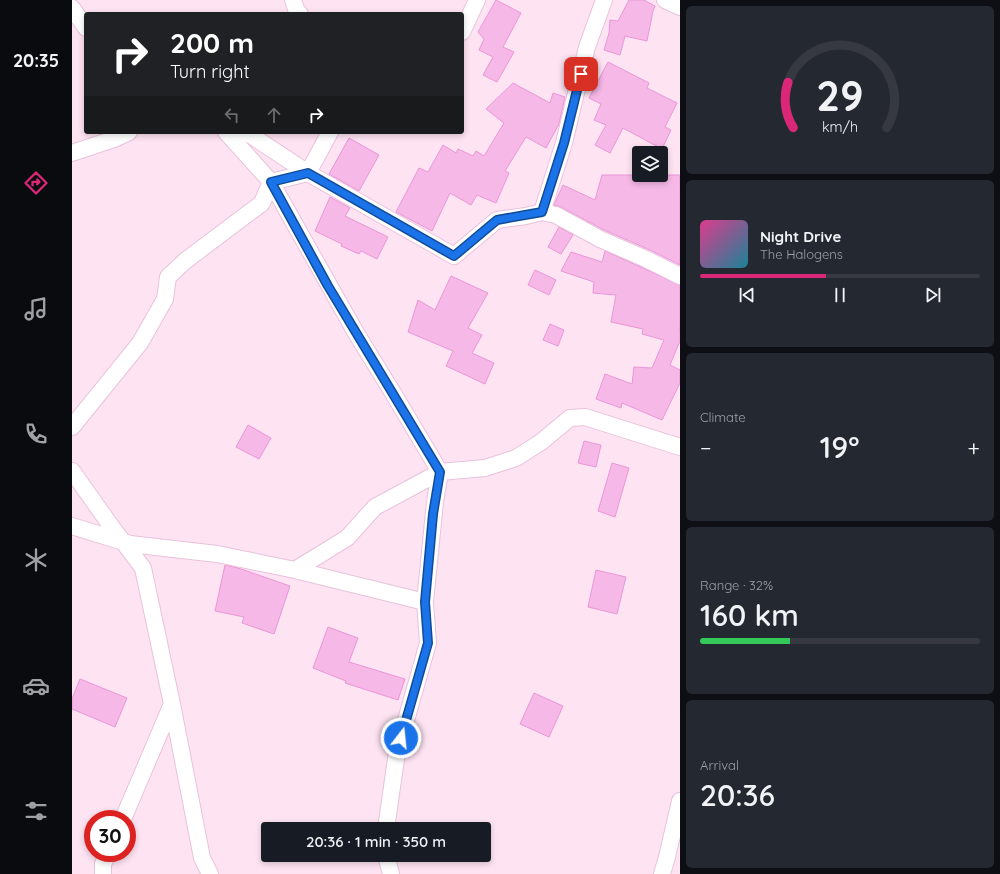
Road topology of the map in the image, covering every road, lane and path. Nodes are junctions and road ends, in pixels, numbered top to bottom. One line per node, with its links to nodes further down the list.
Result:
1 (293, 0): 7 (street)
2 (604, 0): 17 (street)
3 (665, 0): 5 (street)
4 (474, 2): 9 (street)
5 (680, 7)
6 (72, 8): 8 (street)
7 (297, 12)
8 (84, 25)
9 (464, 27)
10 (125, 134): 14 (street)
11 (228, 134): 16 (street)
12 (249, 134): 15 (street)
13 (329, 134): 15 (street)
14 (72, 153)
15 (308, 173): 16 (street); 17 (street)
16 (271, 182): 19 (street); 22 (street)
17 (542, 212): 18 (street)
18 (680, 276)
19 (72, 427)
20 (680, 447): 22 (street)
21 (72, 471): 24 (street)
22 (440, 472): 25 (street); 26 (street)
23 (72, 526): 24 (street)
24 (124, 542): 25 (street); 27 (street)
25 (295, 570): 26 (street)
26 (425, 602): 30 (street)
27 (172, 704): 29 (street); 35 (street)
28 (680, 801): 38 (street)
29 (127, 810)
30 (387, 822)
31 (104, 862): 34 (street)
32 (382, 862): 36 (street)
33 (388, 862): 37 (street)
34 (103, 874)
35 (210, 874)
36 (379, 874)
37 (391, 874)
38 (662, 874)

